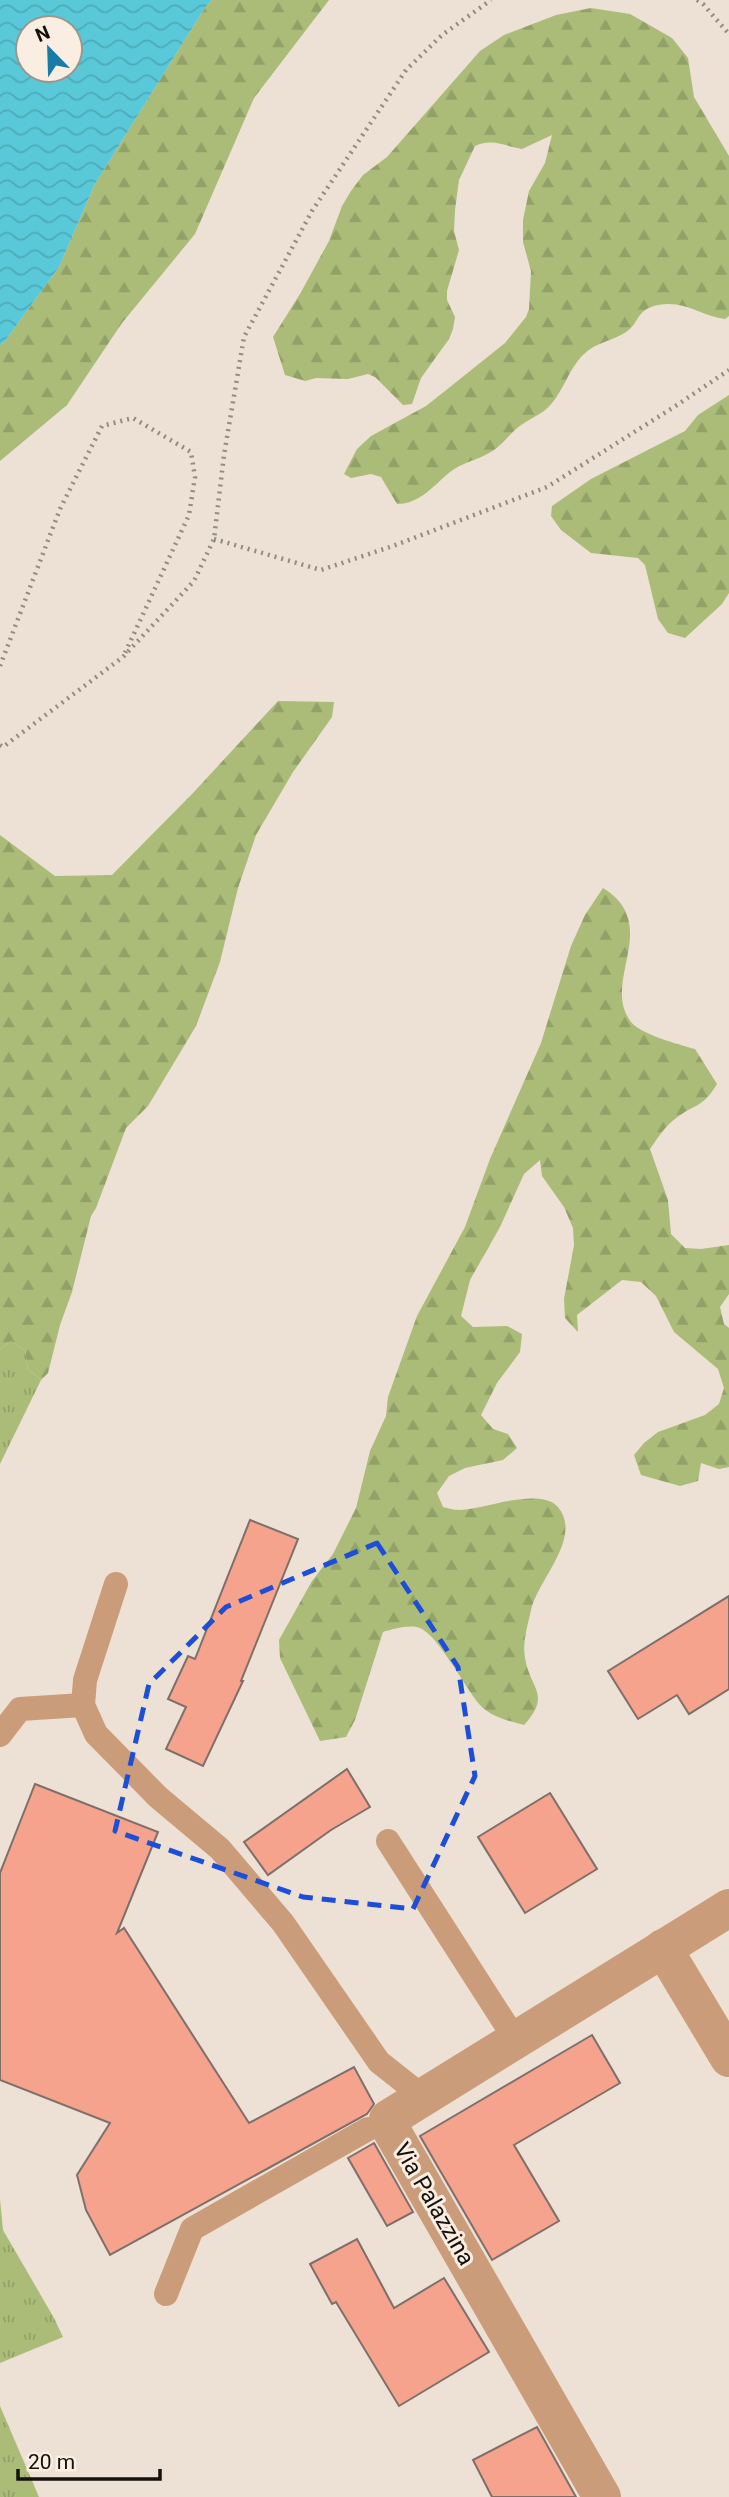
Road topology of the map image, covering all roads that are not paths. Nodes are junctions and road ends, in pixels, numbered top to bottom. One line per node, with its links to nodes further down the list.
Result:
1 (116, 1584): 2 (lane)
2 (83, 1705): 3 (lane); 9 (lane)
3 (0, 1735)
4 (388, 1841): 7 (lane)
5 (729, 1908): 6 (street, Via Palazzina)
6 (663, 1948): 7 (street, Via Palazzina); 8 (street)
7 (515, 2039): 9 (street, Via Palazzina)
8 (729, 2058)
9 (422, 2095): 10 (street, Via Palazzina)
10 (379, 2122): 11 (lane); 12 (street, Via Palazzina)
11 (166, 2294)
12 (603, 2497)

